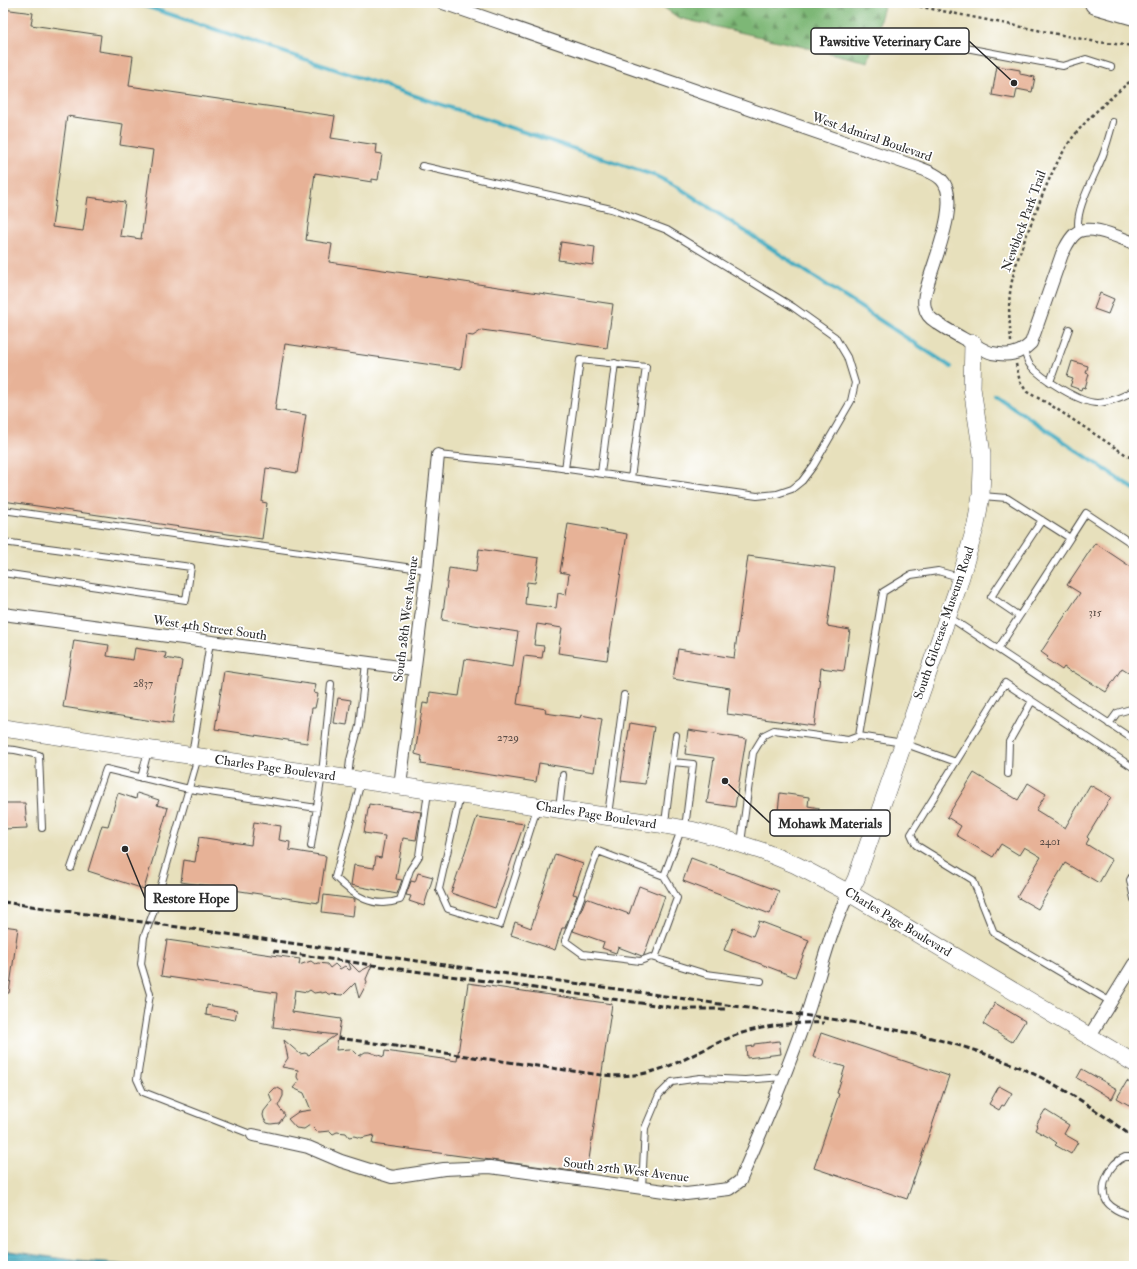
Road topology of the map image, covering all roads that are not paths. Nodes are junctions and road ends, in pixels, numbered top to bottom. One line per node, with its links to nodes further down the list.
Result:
1 (443, 3): 11 (street, West Admiral Boulevard)
2 (1096, 3): 3 (highway)
3 (1134, 14)
4 (966, 48): 5 (lane)
5 (1111, 67)
6 (1113, 122): 8 (lane)
7 (422, 166): 19 (lane)
8 (1079, 231): 9 (street); 12 (street)
9 (1134, 243)
10 (1069, 328): 14 (lane)
11 (973, 343): 12 (street, West Admiral Boulevard); 20 (main road, South Gilcrease Museum Road)
12 (1018, 352): 14 (lane)
13 (615, 363): 17 (lane); 18 (lane); 19 (lane)
14 (1050, 382): 15 (lane)
15 (1134, 390)
16 (438, 455): 17 (lane); 26 (street, South 28th West Avenue)
17 (565, 469): 18 (lane)
18 (601, 473): 19 (lane)
19 (631, 478)
20 (981, 495): 22 (lane); 28 (main road, South Gilcrease Museum Road)
21 (3, 510): 26 (lane)
22 (1042, 520): 23 (lane); 31 (lane)
23 (1070, 538): 25 (lane); 31 (lane)
24 (3, 542): 27 (lane)
25 (1134, 545)
26 (427, 570): 35 (street, South 28th West Avenue)
27 (3, 573)
28 (960, 578): 30 (main road, South Gilcrease Museum Road); 43 (lane)
29 (3, 614): 32 (street, West 4th Street South)
30 (947, 616): 33 (lane); 45 (main road, South Gilcrease Museum Road)
31 (1019, 616): 33 (lane)
32 (210, 642): 34 (street, West 4th Street South); 48 (lane)
33 (998, 649): 40 (lane)
34 (366, 663): 35 (street, West 4th Street South); 56 (lane)
35 (414, 669): 57 (street, South 28th West Avenue)
36 (331, 684): 52 (lane)
37 (624, 695): 64 (lane)
38 (1032, 701): 50 (lane); 51 (lane); 53 (lane)
39 (1134, 708): 40 (lane)
40 (1109, 724): 44 (lane)
41 (3, 728): 47 (main road, Charles Page Boulevard)
42 (676, 735): 49 (lane)
43 (860, 736): 45 (lane); 68 (lane)
44 (1134, 740)
45 (903, 743): 50 (lane); 73 (main road, South Gilcrease Museum Road)
46 (3, 749): 66 (lane)
47 (149, 750): 48 (main road, Charles Page Boulevard); 55 (lane)
48 (195, 756): 52 (main road, Charles Page Boulevard); 58 (lane)
49 (673, 762): 65 (lane); 67 (lane)
50 (956, 762): 78 (lane)
51 (1134, 768)
52 (322, 774): 56 (main road, Charles Page Boulevard); 62 (lane)
53 (1008, 774)
54 (564, 775): 63 (lane)
55 (141, 778): 58 (lane); 70 (lane)
56 (355, 779): 57 (main road, Charles Page Boulevard); 59 (lane)
57 (400, 786): 59 (main road, Charles Page Boulevard)
58 (189, 790): 62 (lane); 82 (lane)
59 (429, 790): 60 (main road, Charles Page Boulevard)
60 (461, 795): 61 (main road, Charles Page Boulevard); 61 (lane)
61 (538, 806): 63 (main road, Charles Page Boulevard)
62 (317, 808): 69 (lane)
63 (559, 809): 64 (main road, Charles Page Boulevard)
64 (608, 817): 65 (main road, Charles Page Boulevard)
65 (665, 825): 67 (main road, Charles Page Boulevard)
66 (42, 828)
67 (683, 828): 68 (main road, Charles Page Boulevard); 72 (lane)
68 (741, 844): 73 (main road, Charles Page Boulevard)
69 (311, 846)
70 (71, 868)
71 (1134, 872): 74 (lane)
72 (664, 876): 75 (lane); 75 (lane)
73 (849, 893): 79 (main road, Charles Page Boulevard); 81 (street, South 25th West Avenue)
74 (1134, 899)
75 (655, 958): 77 (lane)
76 (1134, 964): 78 (street)
77 (761, 981)
78 (1111, 1002): 79 (street)
79 (1089, 1037): 80 (main road, Charles Page Boulevard)
80 (1134, 1063)
81 (783, 1077): 84 (street, South 25th West Avenue); 84 (lane)
82 (252, 1135): 84 (street, South 25th West Avenue)
83 (1134, 1157): 85 (lane)
84 (642, 1188)
85 (1134, 1217)

